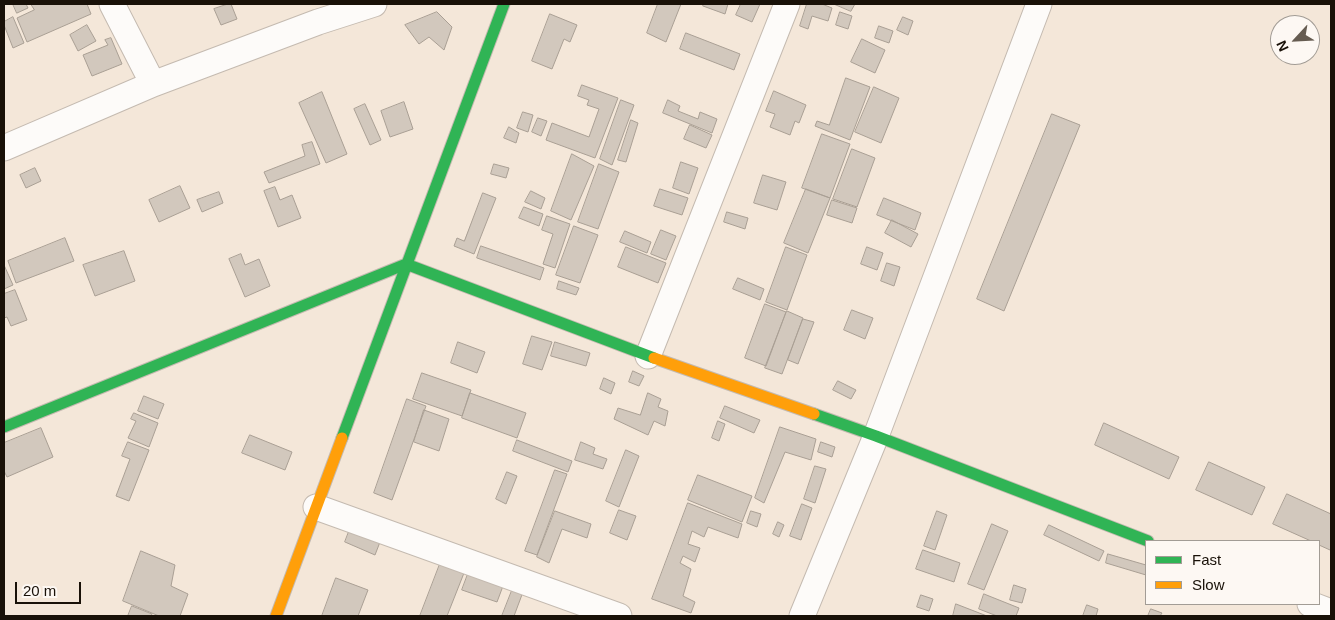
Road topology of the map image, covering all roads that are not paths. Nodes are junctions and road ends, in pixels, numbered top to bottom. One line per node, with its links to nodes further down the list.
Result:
1 (112, 4): 6 (street)
2 (374, 4): 6 (street)
3 (504, 4): 8 (street)
4 (787, 4): 9 (street)
5 (1039, 4): 11 (street)
6 (153, 84): 7 (street)
7 (4, 148)
8 (406, 264): 9 (street); 10 (street); 12 (street)
9 (648, 356): 11 (street)
10 (4, 426)
11 (876, 436): 13 (street); 18 (street)
12 (316, 507): 16 (street); 17 (street)
13 (1145, 540)
14 (1313, 605): 15 (street)
15 (1331, 612)
16 (276, 616)
17 (619, 616)
18 (802, 616)

